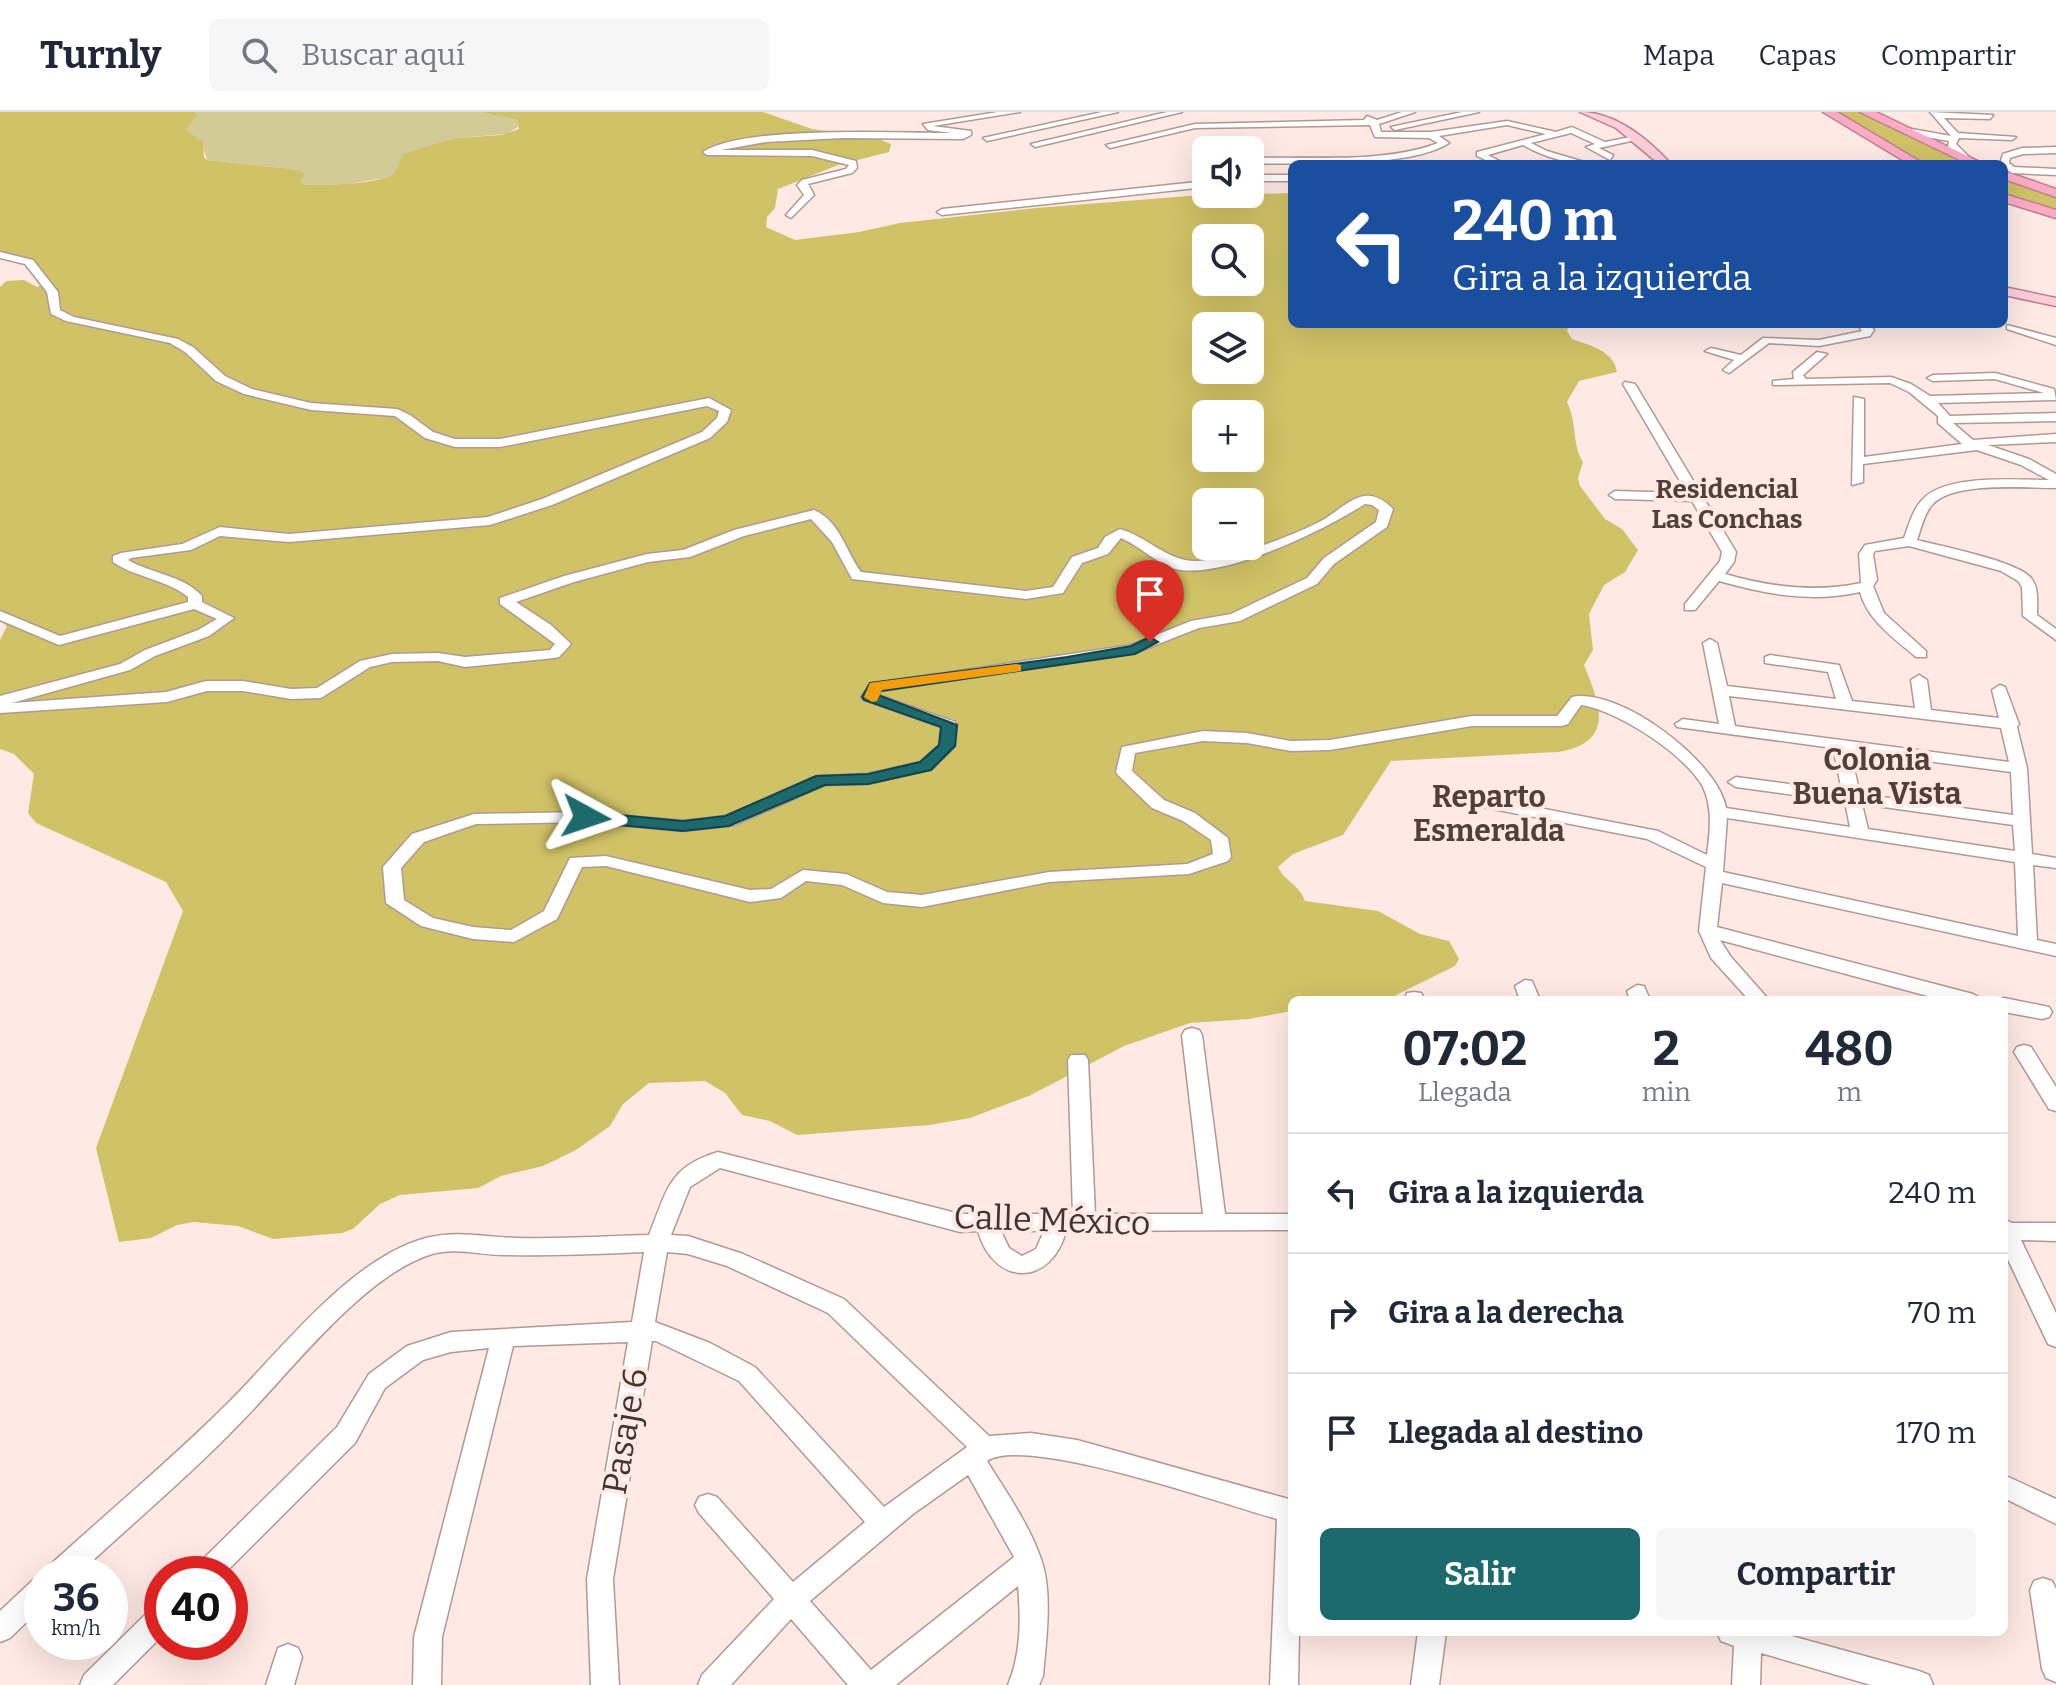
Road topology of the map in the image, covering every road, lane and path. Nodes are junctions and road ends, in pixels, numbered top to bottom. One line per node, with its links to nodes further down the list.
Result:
1 (1016, 112): 53 (street)
2 (1075, 112): 12 (street)
3 (1114, 112): 12 (street)
4 (1178, 112): 16 (street)
5 (1353, 112): 15 (street)
6 (1411, 112): 15 (street)
7 (1475, 112): 15 (street)
8 (1585, 112): 25 (main road)
9 (1829, 112): 37 (highway)
10 (1866, 112): 18 (highway)
11 (1935, 113): 13 (street); 14 (street)
12 (1090, 117): 16 (street); 23 (street)
13 (1990, 117)
14 (1945, 124): 17 (street); 21 (street)
15 (1374, 125): 20 (street); 24 (street)
16 (1114, 126): 24 (street); 26 (street)
17 (2000, 127)
18 (1906, 131): 21 (street); 38 (highway)
19 (1556, 134): 20 (street); 27 (street); 28 (street)
20 (1431, 135): 33 (street)
21 (1954, 137): 22 (street); 39 (street)
22 (2012, 137)
23 (987, 138)
24 (1141, 138): 29 (street); 30 (street)
25 (1636, 139): 28 (street); 36 (main road)
26 (1035, 144)
27 (1526, 144): 34 (street); 35 (street)
28 (1603, 144): 32 (street)
29 (1110, 145)
30 (1158, 145)
31 (2056, 150): 40 (street)
32 (1610, 157)
33 (1264, 160)
34 (1493, 160)
35 (1571, 160)
36 (1661, 160)
37 (1911, 160)
38 (1969, 160)
39 (1970, 160)
40 (2006, 160)
41 (2008, 168): 45 (street)
42 (2008, 169): 49 (highway)
43 (1264, 170): 44 (street)
44 (1288, 171)
45 (2056, 172)
46 (1264, 178): 47 (street)
47 (1288, 178)
48 (1192, 185): 51 (street)
49 (2056, 193)
50 (2008, 199): 52 (highway)
51 (942, 212)
52 (2056, 214)
53 (791, 215)
54 (4, 257): 89 (street)
55 (2008, 292): 56 (main road)
56 (2056, 302)
57 (2011, 327): 60 (street)
58 (1867, 328): 64 (street)
59 (2056, 333): 60 (street)
60 (2043, 338): 61 (street)
61 (2056, 342)
62 (1711, 351): 64 (street)
63 (1821, 354): 67 (street)
64 (1743, 359): 65 (street)
65 (1729, 370)
66 (1933, 378): 70 (street)
67 (1802, 382): 68 (street); 72 (street)
68 (1777, 383)
69 (1629, 384): 85 (street)
70 (2056, 394): 72 (street)
71 (1858, 399): 77 (street)
72 (1929, 400): 74 (street)
73 (2056, 417): 74 (street)
74 (1942, 420): 76 (street)
75 (2056, 438): 76 (street)
76 (1972, 444): 77 (street); 79 (street)
77 (1858, 461): 81 (street)
78 (2056, 461): 79 (street)
79 (2025, 462): 80 (street)
80 (2056, 481): 82 (street)
81 (1857, 482)
82 (2036, 484): 83 (street); 86 (street)
83 (2056, 494)
84 (1615, 495): 85 (street)
85 (1696, 497): 87 (street)
86 (1909, 542): 88 (street); 92 (street)
87 (1714, 575): 88 (street); 90 (street)
88 (1866, 586): 96 (street)
89 (195, 604): 91 (street); 101 (street)
90 (1690, 607)
91 (0, 615)
92 (2030, 616): 93 (street); 94 (street)
93 (2056, 616)
94 (2056, 636)
95 (1710, 643): 99 (street)
96 (1921, 654)
97 (1770, 660): 102 (street)
98 (1919, 680): 104 (street)
99 (1720, 690): 102 (street); 107 (street)
100 (2000, 690): 106 (street)
101 (0, 701)
102 (1846, 705): 104 (street)
103 (0, 708): 113 (street)
104 (1924, 714): 106 (street)
105 (1683, 724): 107 (street)
106 (2011, 724): 109 (street)
107 (1728, 729): 108 (street)
108 (1840, 744): 109 (street); 112 (street)
109 (2019, 768): 114 (street)
110 (1736, 782): 112 (street)
111 (1452, 796): 118 (street)
112 (1855, 798): 114 (street); 115 (street)
113 (1720, 812): 115 (street); 118 (street)
114 (2023, 821): 116 (street)
115 (1860, 833): 116 (street)
116 (2022, 859): 117 (street); 120 (street)
117 (2056, 863)
118 (1714, 871): 119 (street); 120 (street)
119 (1708, 931): 122 (street); 123 (street)
120 (2028, 942): 121 (street)
121 (2056, 950)
122 (1757, 996)
123 (1953, 996)
124 (2008, 1006): 125 (street)
125 (2042, 1012)
126 (1192, 1035): 133 (street)
127 (2024, 1052): 129 (street)
128 (1078, 1060): 135 (street)
129 (2056, 1104)
130 (681, 1182): 132 (street, Calle México); 139 (street, Pasaje 6)
131 (1288, 1222): 133 (street, Calle México)
132 (987, 1223): 134 (street, Calle México); 134 (street)
133 (1215, 1223): 135 (street, Calle México)
134 (1057, 1224): 135 (street, Calle México)
135 (1084, 1224)
136 (2008, 1230): 137 (street)
137 (2056, 1232)
138 (2008, 1236): 142 (street)
139 (657, 1243): 140 (street, Pasaje 6); 143 (street); 149 (street)
140 (641, 1331): 141 (street); 148 (street); 166 (street, Pasaje 6)
141 (504, 1337): 150 (street); 165 (street)
142 (2056, 1337)
143 (978, 1453): 146 (street); 148 (street); 151 (street)
144 (2008, 1488): 147 (street)
145 (708, 1505): 154 (street)
146 (1288, 1511)
147 (2056, 1512)
148 (884, 1525): 154 (street)
149 (79, 1556)
150 (224, 1556)
151 (1029, 1561): 169 (street); 170 (street)
152 (1288, 1586): 171 (street)
153 (2043, 1590): 162 (street)
154 (790, 1601): 167 (street); 168 (street)
155 (24, 1606): 156 (street)
156 (0, 1629)
157 (144, 1635): 163 (street)
158 (1431, 1636): 172 (street)
159 (1742, 1636): 173 (street)
160 (1749, 1636): 174 (street)
161 (288, 1657): 164 (street)
162 (2056, 1669)
163 (94, 1685)
164 (280, 1685)
165 (427, 1685)
166 (605, 1685)
167 (712, 1685)
168 (866, 1685)
169 (874, 1685)
170 (1022, 1685)
171 (1284, 1685)
172 (1425, 1685)
173 (1746, 1685)
174 (1919, 1685)

